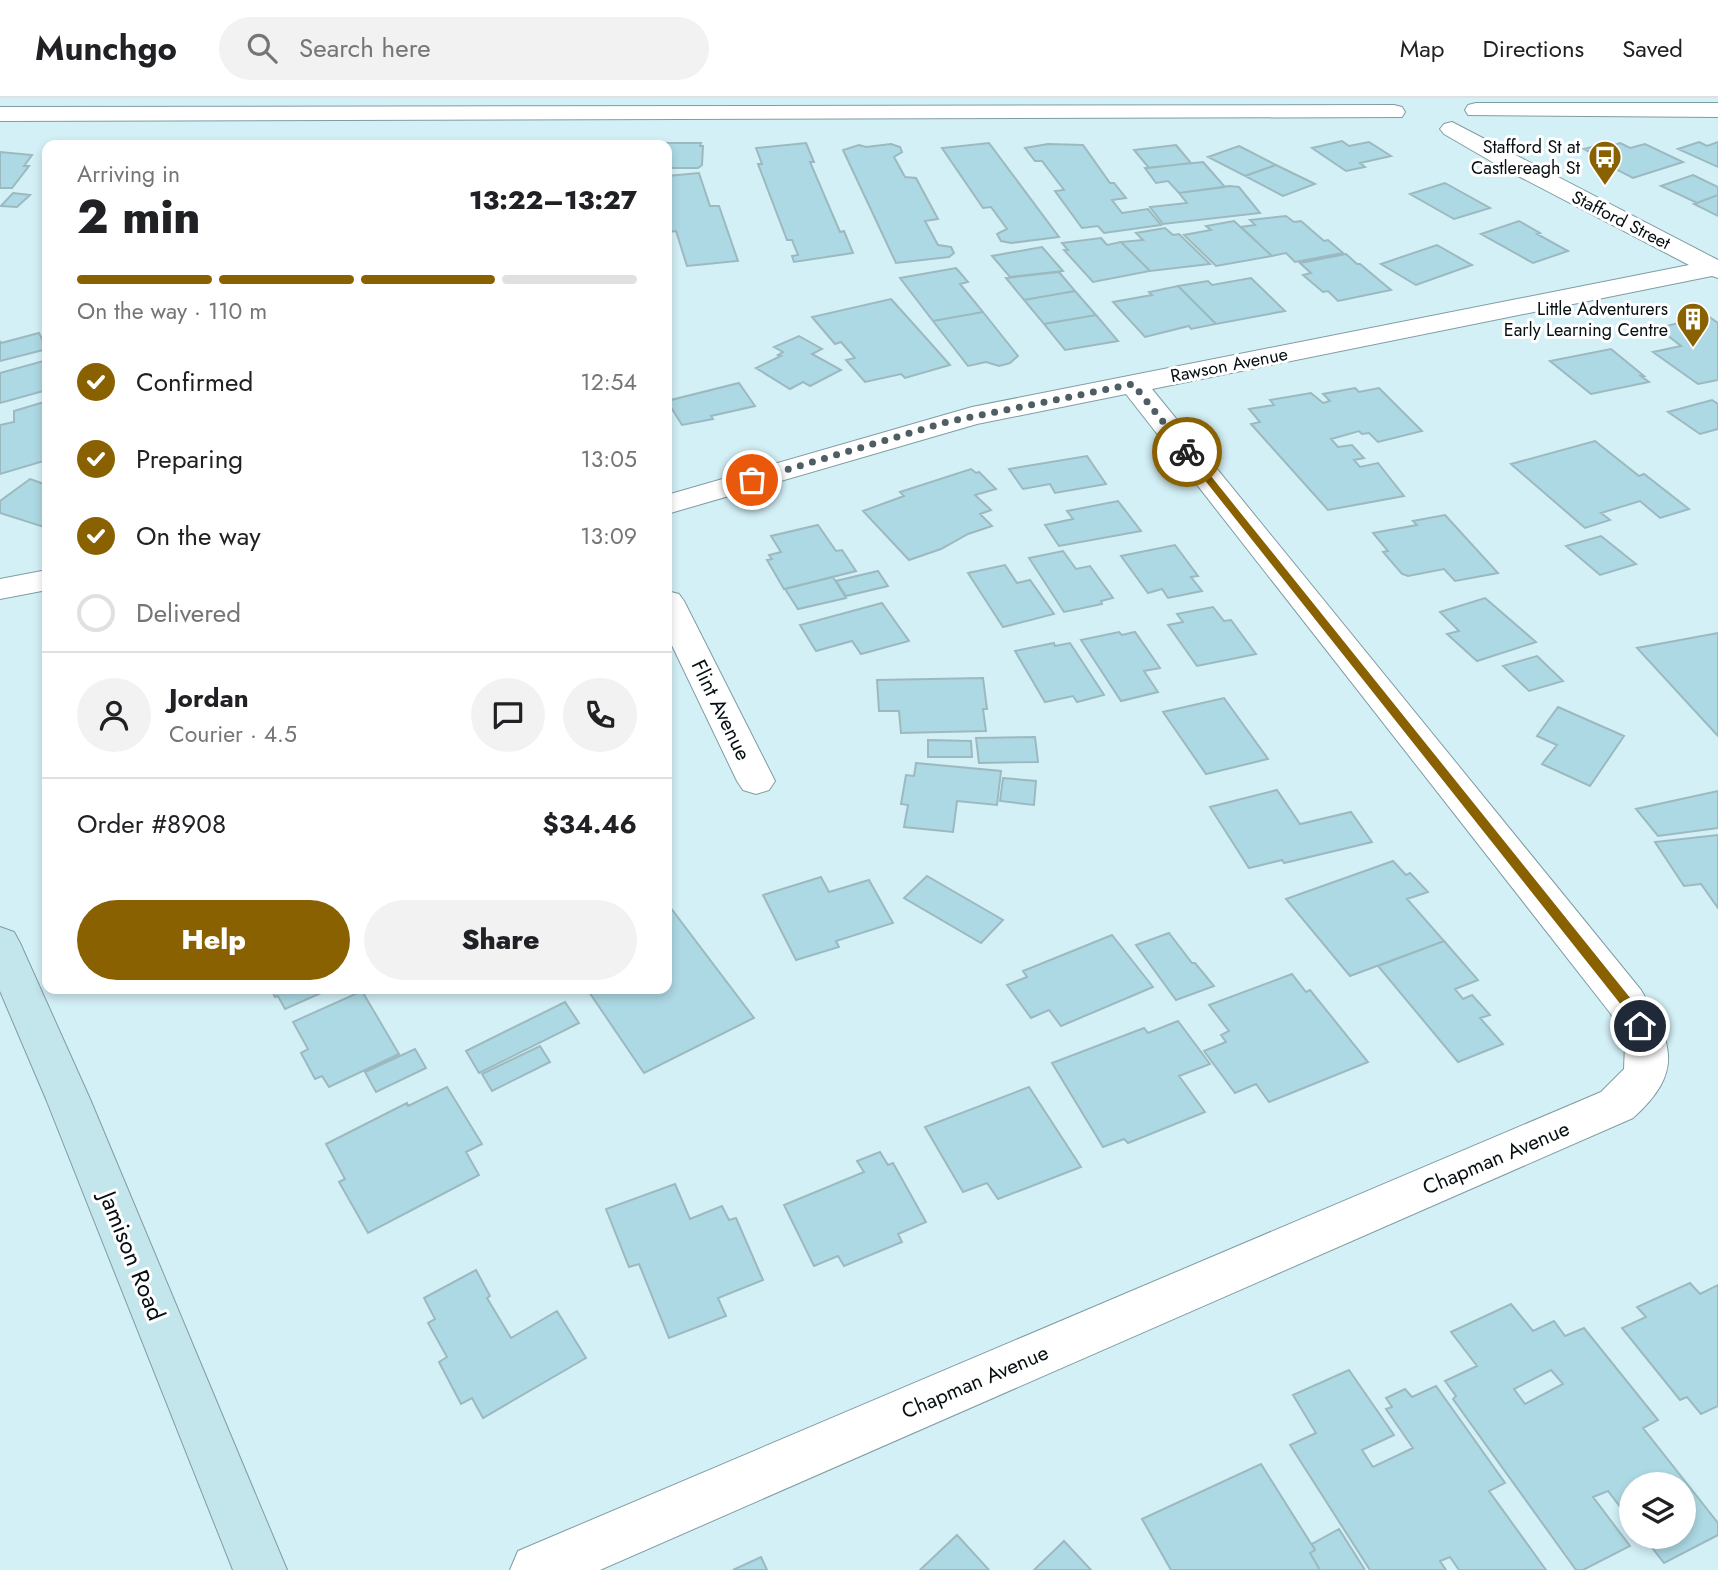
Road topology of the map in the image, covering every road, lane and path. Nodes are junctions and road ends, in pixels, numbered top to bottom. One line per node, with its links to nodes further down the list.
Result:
1 (1467, 105): 2 (street); 4 (street)
2 (1718, 110)
3 (0, 114): 4 (street)
4 (1418, 118): 5 (street, Stafford Street)
5 (1716, 269): 6 (street, Rawson Avenue)
6 (1133, 384): 7 (street, Rawson Avenue); 14 (street, Chapman Avenue)
7 (672, 504)
8 (42, 580): 9 (street)
9 (0, 589)
10 (672, 611): 11 (street, Flint Avenue)
11 (756, 781)
12 (0, 943): 13 (main road, Jamison Road)
13 (260, 1570)
14 (537, 1570)

